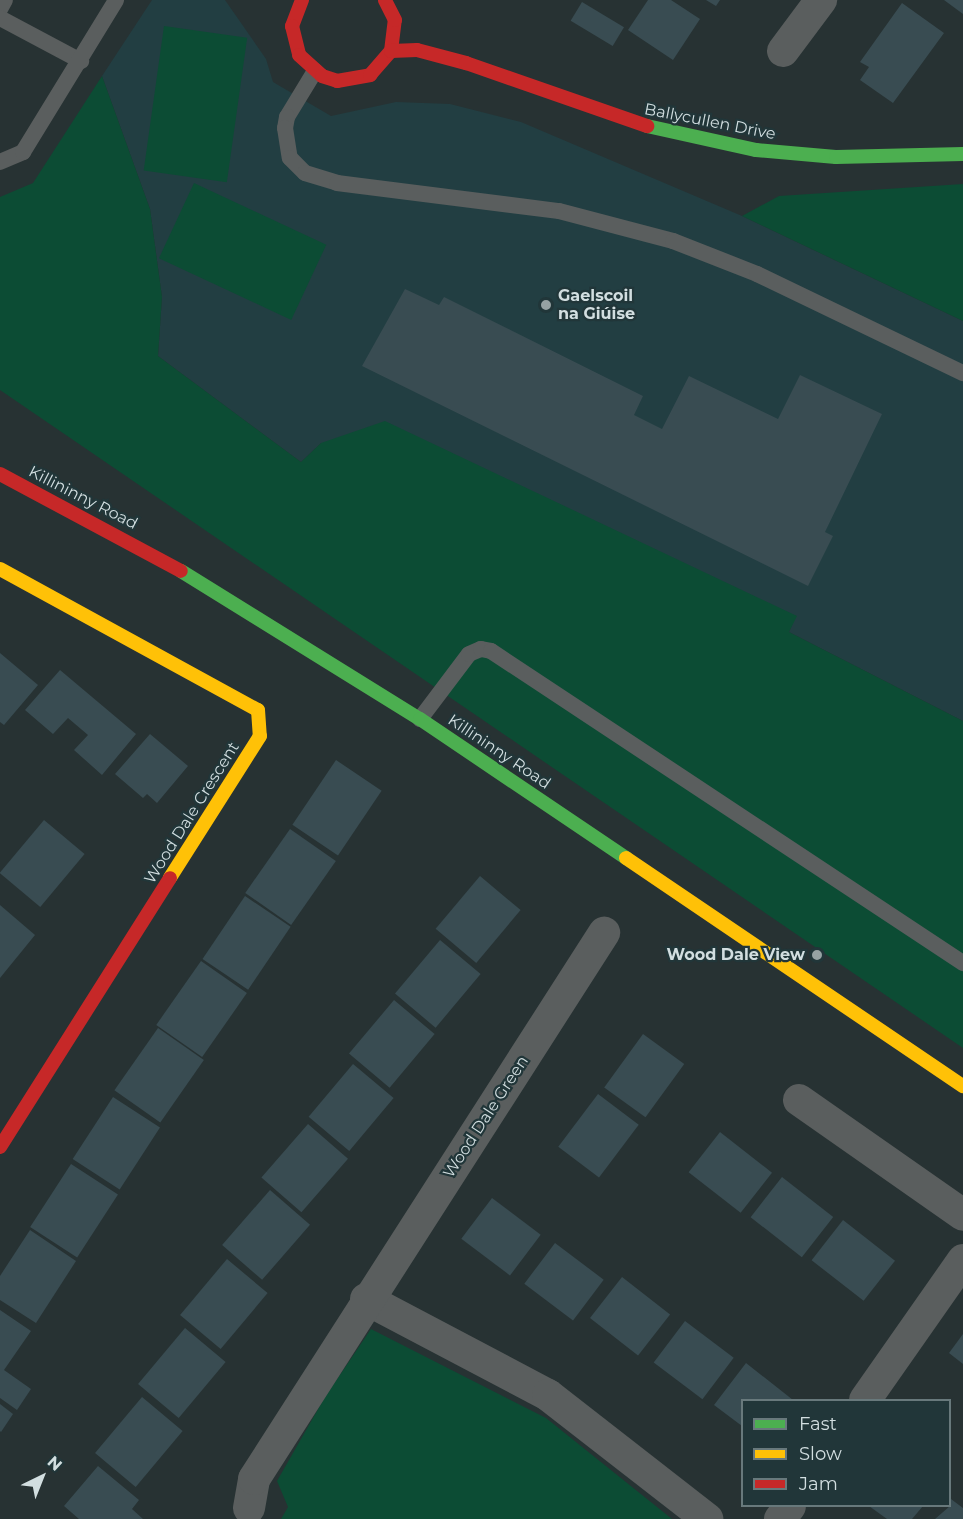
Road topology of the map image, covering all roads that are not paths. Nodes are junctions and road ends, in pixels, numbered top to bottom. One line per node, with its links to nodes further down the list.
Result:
1 (5, 0): 6 (lane)
2 (116, 0): 10 (lane)
3 (302, 0): 11 (street)
4 (385, 0): 8 (street)
5 (821, 0): 9 (street)
6 (0, 9)
7 (0, 18): 10 (lane)
8 (391, 51): 11 (street); 12 (street, Ballycullen Drive)
9 (783, 51)
10 (81, 61): 13 (lane)
11 (315, 71): 14 (lane)
12 (963, 154)
13 (0, 162)
14 (963, 373)
15 (0, 474): 17 (street, Killininny Road)
16 (0, 569): 22 (street, Wood Dale Crescent)
17 (420, 719): 19 (lane); 20 (street, Killininny Road)
18 (604, 933): 25 (street, Wood Dale Green)
19 (963, 963)
20 (963, 1086)
21 (799, 1100): 23 (street)
22 (0, 1147)
23 (963, 1215)
24 (963, 1260): 26 (street)
25 (366, 1299): 27 (street, Wood Dale Green); 28 (street)
26 (867, 1399)
27 (249, 1508)
28 (707, 1519)

